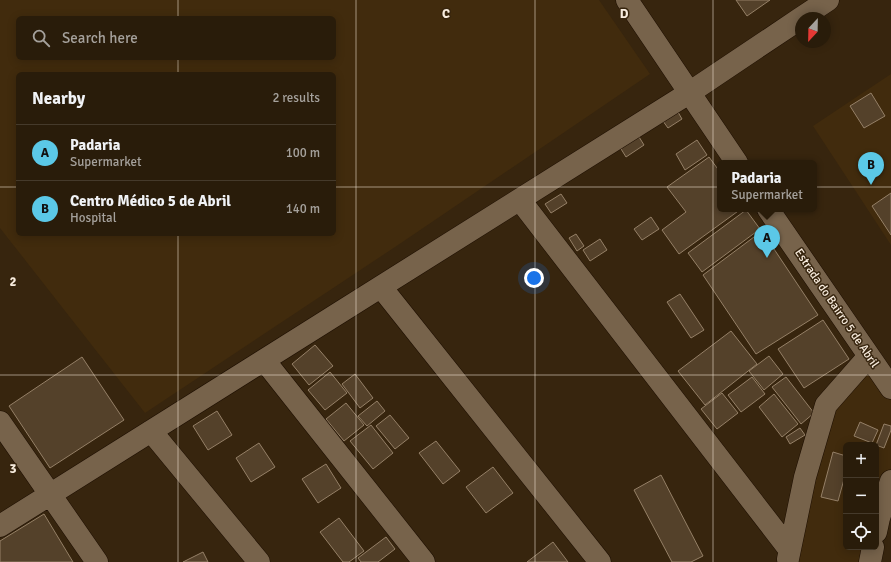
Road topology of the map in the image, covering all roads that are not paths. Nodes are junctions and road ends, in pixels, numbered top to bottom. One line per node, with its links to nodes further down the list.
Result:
1 (627, 0): 5 (street)
2 (828, 0): 3 (street)
3 (810, 12)
4 (795, 22): 5 (street)
5 (689, 93): 6 (street); 7 (street)
6 (735, 160)
7 (520, 200): 9 (street); 20 (street)
8 (770, 212): 10 (street, Estrada do Bairro 5 de Abril)
9 (380, 287): 11 (street); 24 (street)
10 (869, 356): 12 (street, Estrada do Bairro 5 de Abril); 20 (street)
11 (264, 360): 14 (street); 23 (street)
12 (891, 388)
13 (0, 422): 16 (street)
14 (151, 431): 16 (street); 22 (street)
15 (891, 481): 17 (street)
16 (50, 495): 18 (street); 21 (street)
17 (879, 518)
18 (0, 526)
19 (872, 550): 25 (street)
20 (788, 556)
21 (97, 562)
22 (259, 562)
23 (424, 562)
24 (600, 562)
25 (870, 562)

